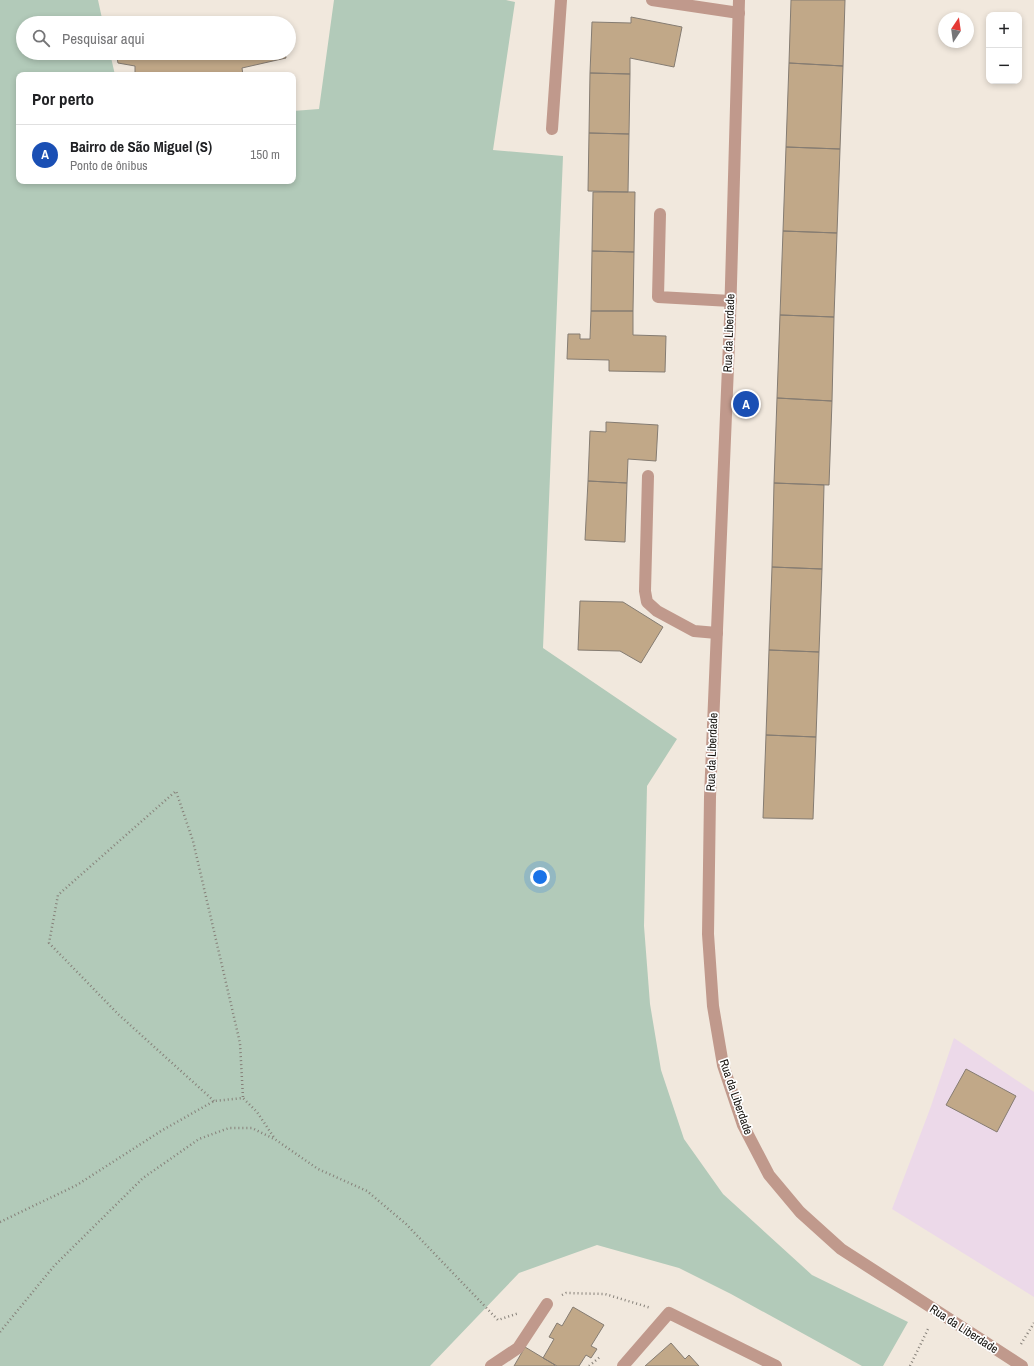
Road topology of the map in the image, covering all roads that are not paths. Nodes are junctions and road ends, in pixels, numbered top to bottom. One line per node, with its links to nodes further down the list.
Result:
1 (561, 0): 5 (street)
2 (652, 0): 4 (street)
3 (739, 0): 4 (street, Rua da Liberdade)
4 (739, 13): 7 (street, Rua da Liberdade)
5 (552, 129)
6 (660, 214): 7 (street)
7 (730, 301): 9 (street, Rua da Liberdade)
8 (648, 476): 9 (street)
9 (717, 633): 14 (street, Rua da Liberdade)
10 (547, 1304): 11 (street)
11 (491, 1366)
12 (623, 1366): 13 (street)
13 (776, 1366)
14 (1022, 1366)

